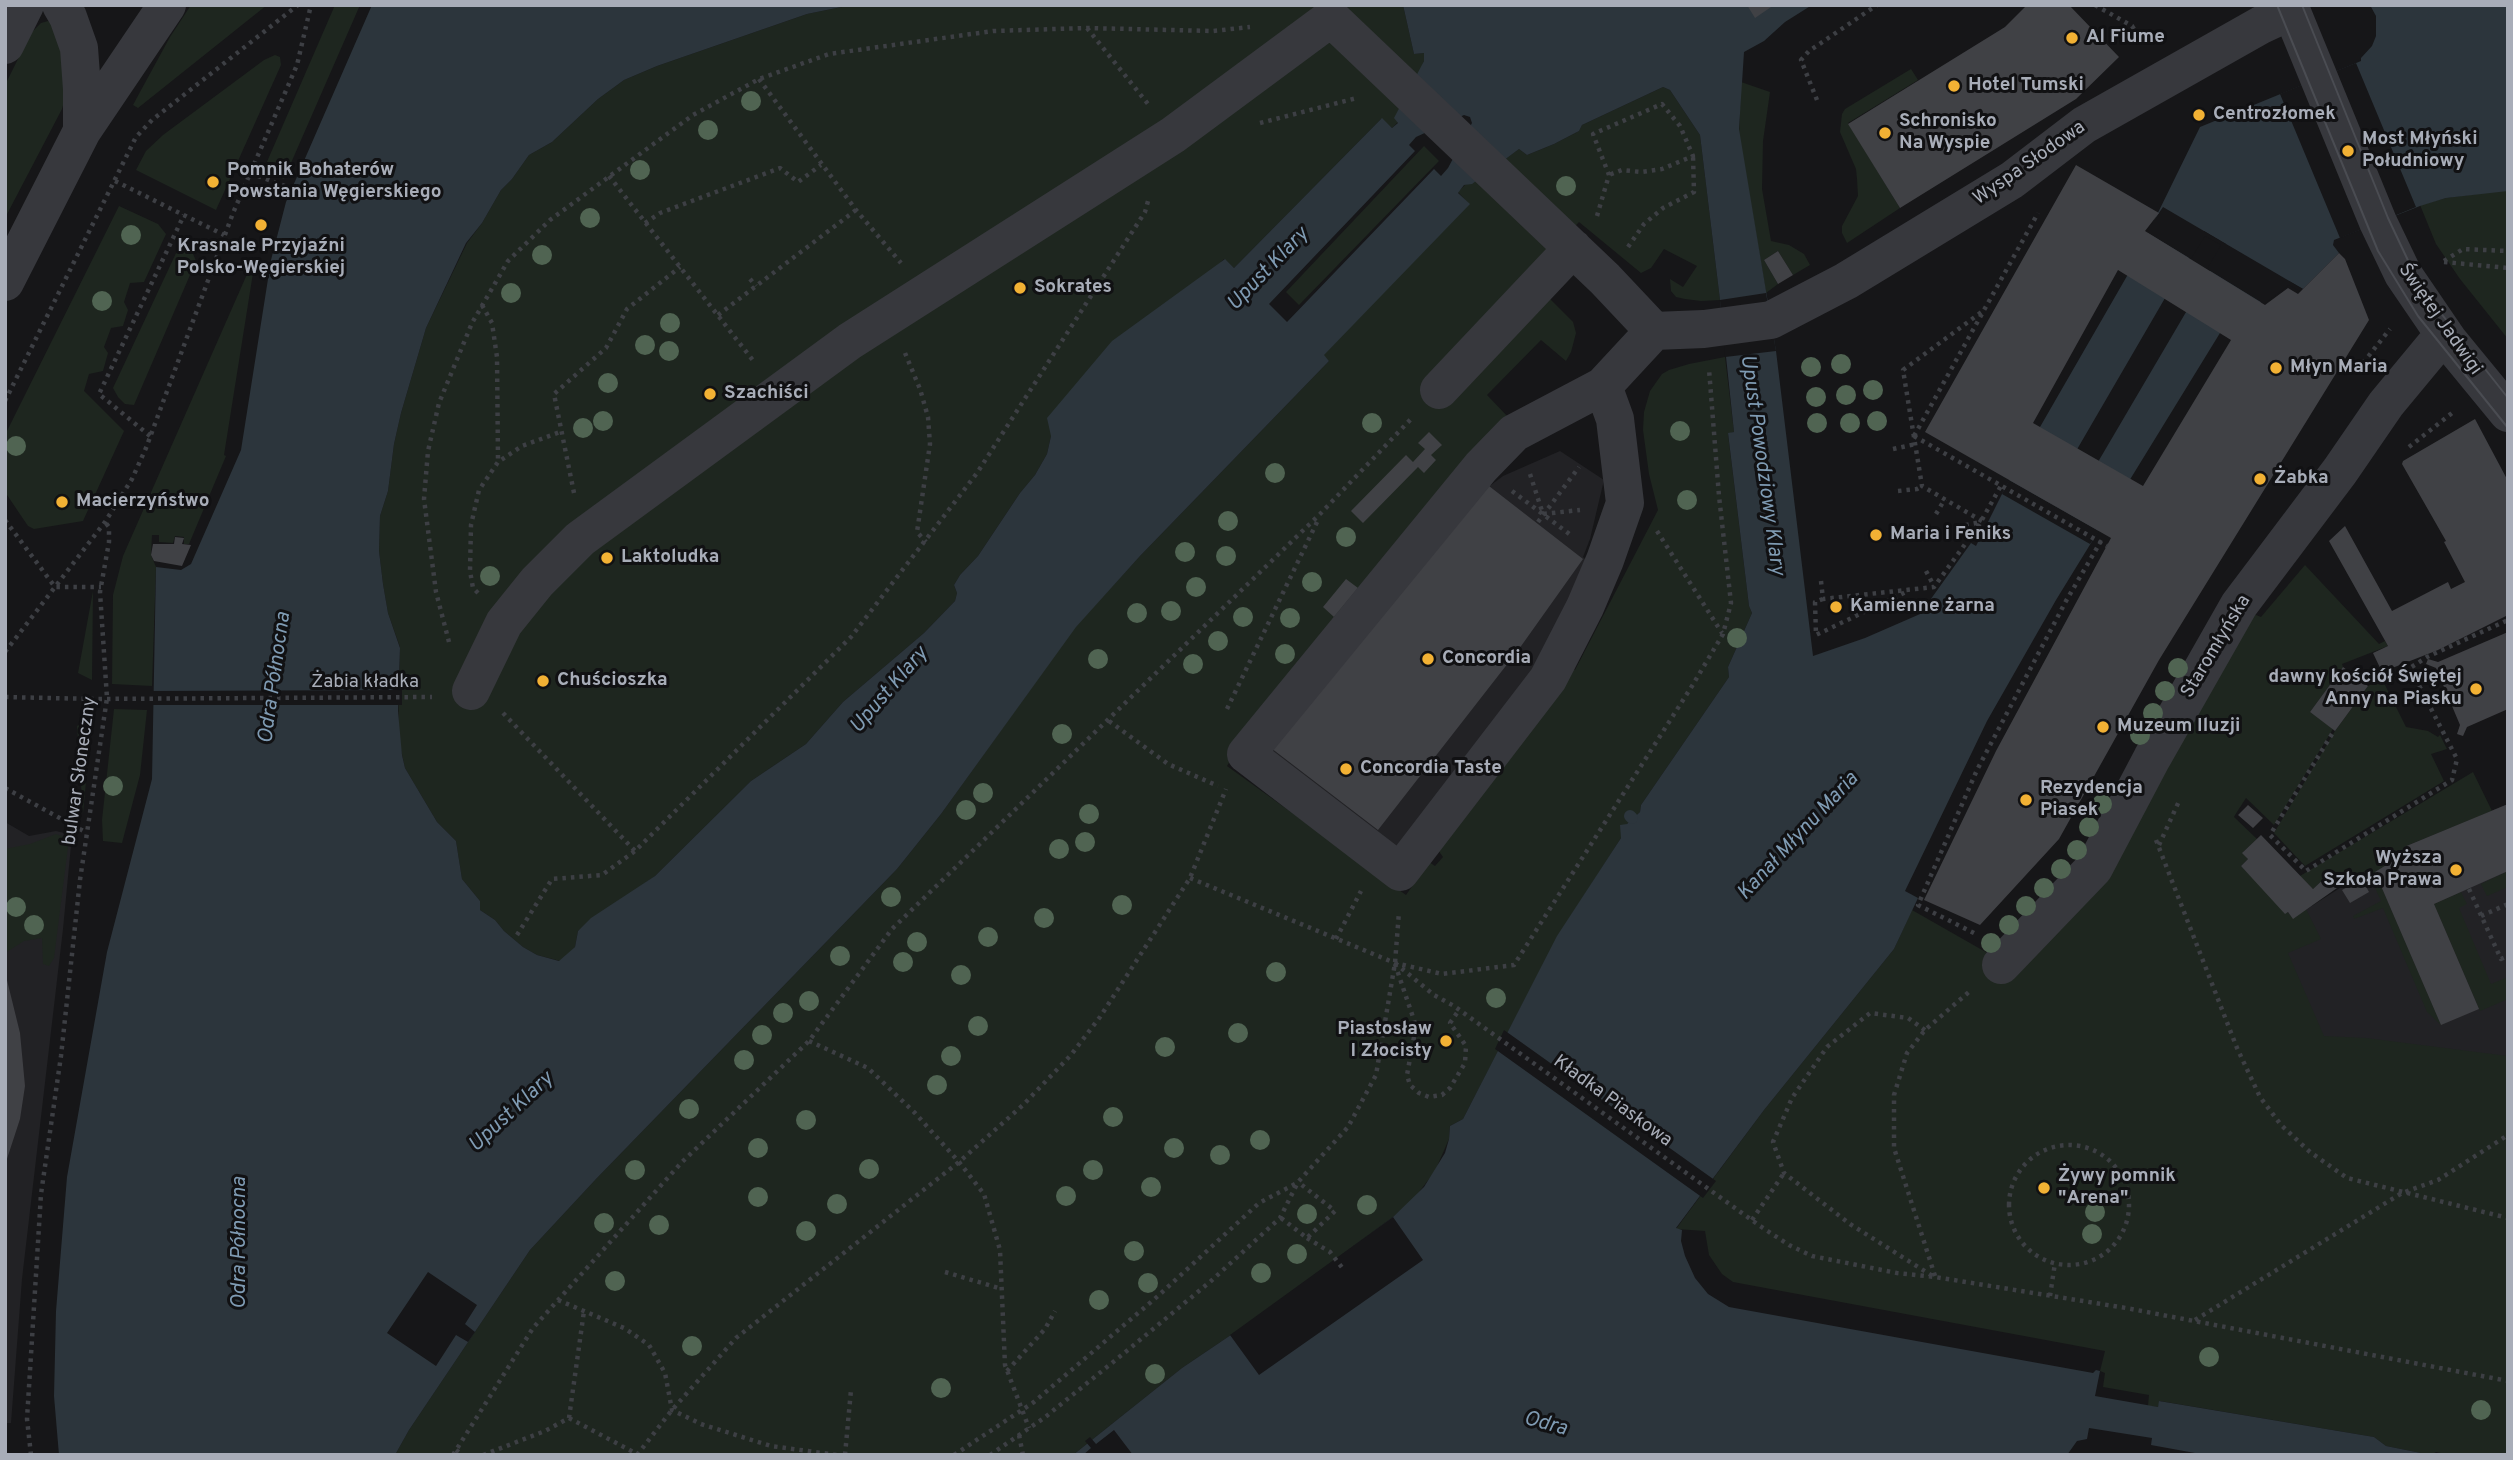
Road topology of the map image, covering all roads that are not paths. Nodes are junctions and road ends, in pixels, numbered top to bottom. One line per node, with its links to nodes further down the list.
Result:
1 (25, 5): 5 (street)
2 (61, 5): 6 (street)
3 (167, 5): 6 (street)
4 (2290, 8): 9 (street, Wyspa Słodowa); 10 (street, Świętej Jadwigi)
5 (5, 45)
6 (82, 131): 8 (street)
7 (1573, 248): 9 (street); 12 (street); 14 (street)
8 (5, 282)
9 (1654, 331): 11 (street)
10 (2444, 334): 13 (street, Świętej Jadwigi); 15 (street, Staromłyńska)
11 (1603, 386): 11 (street)
12 (1438, 390)
13 (2508, 413)
14 (453, 694)
15 (1991, 950)

